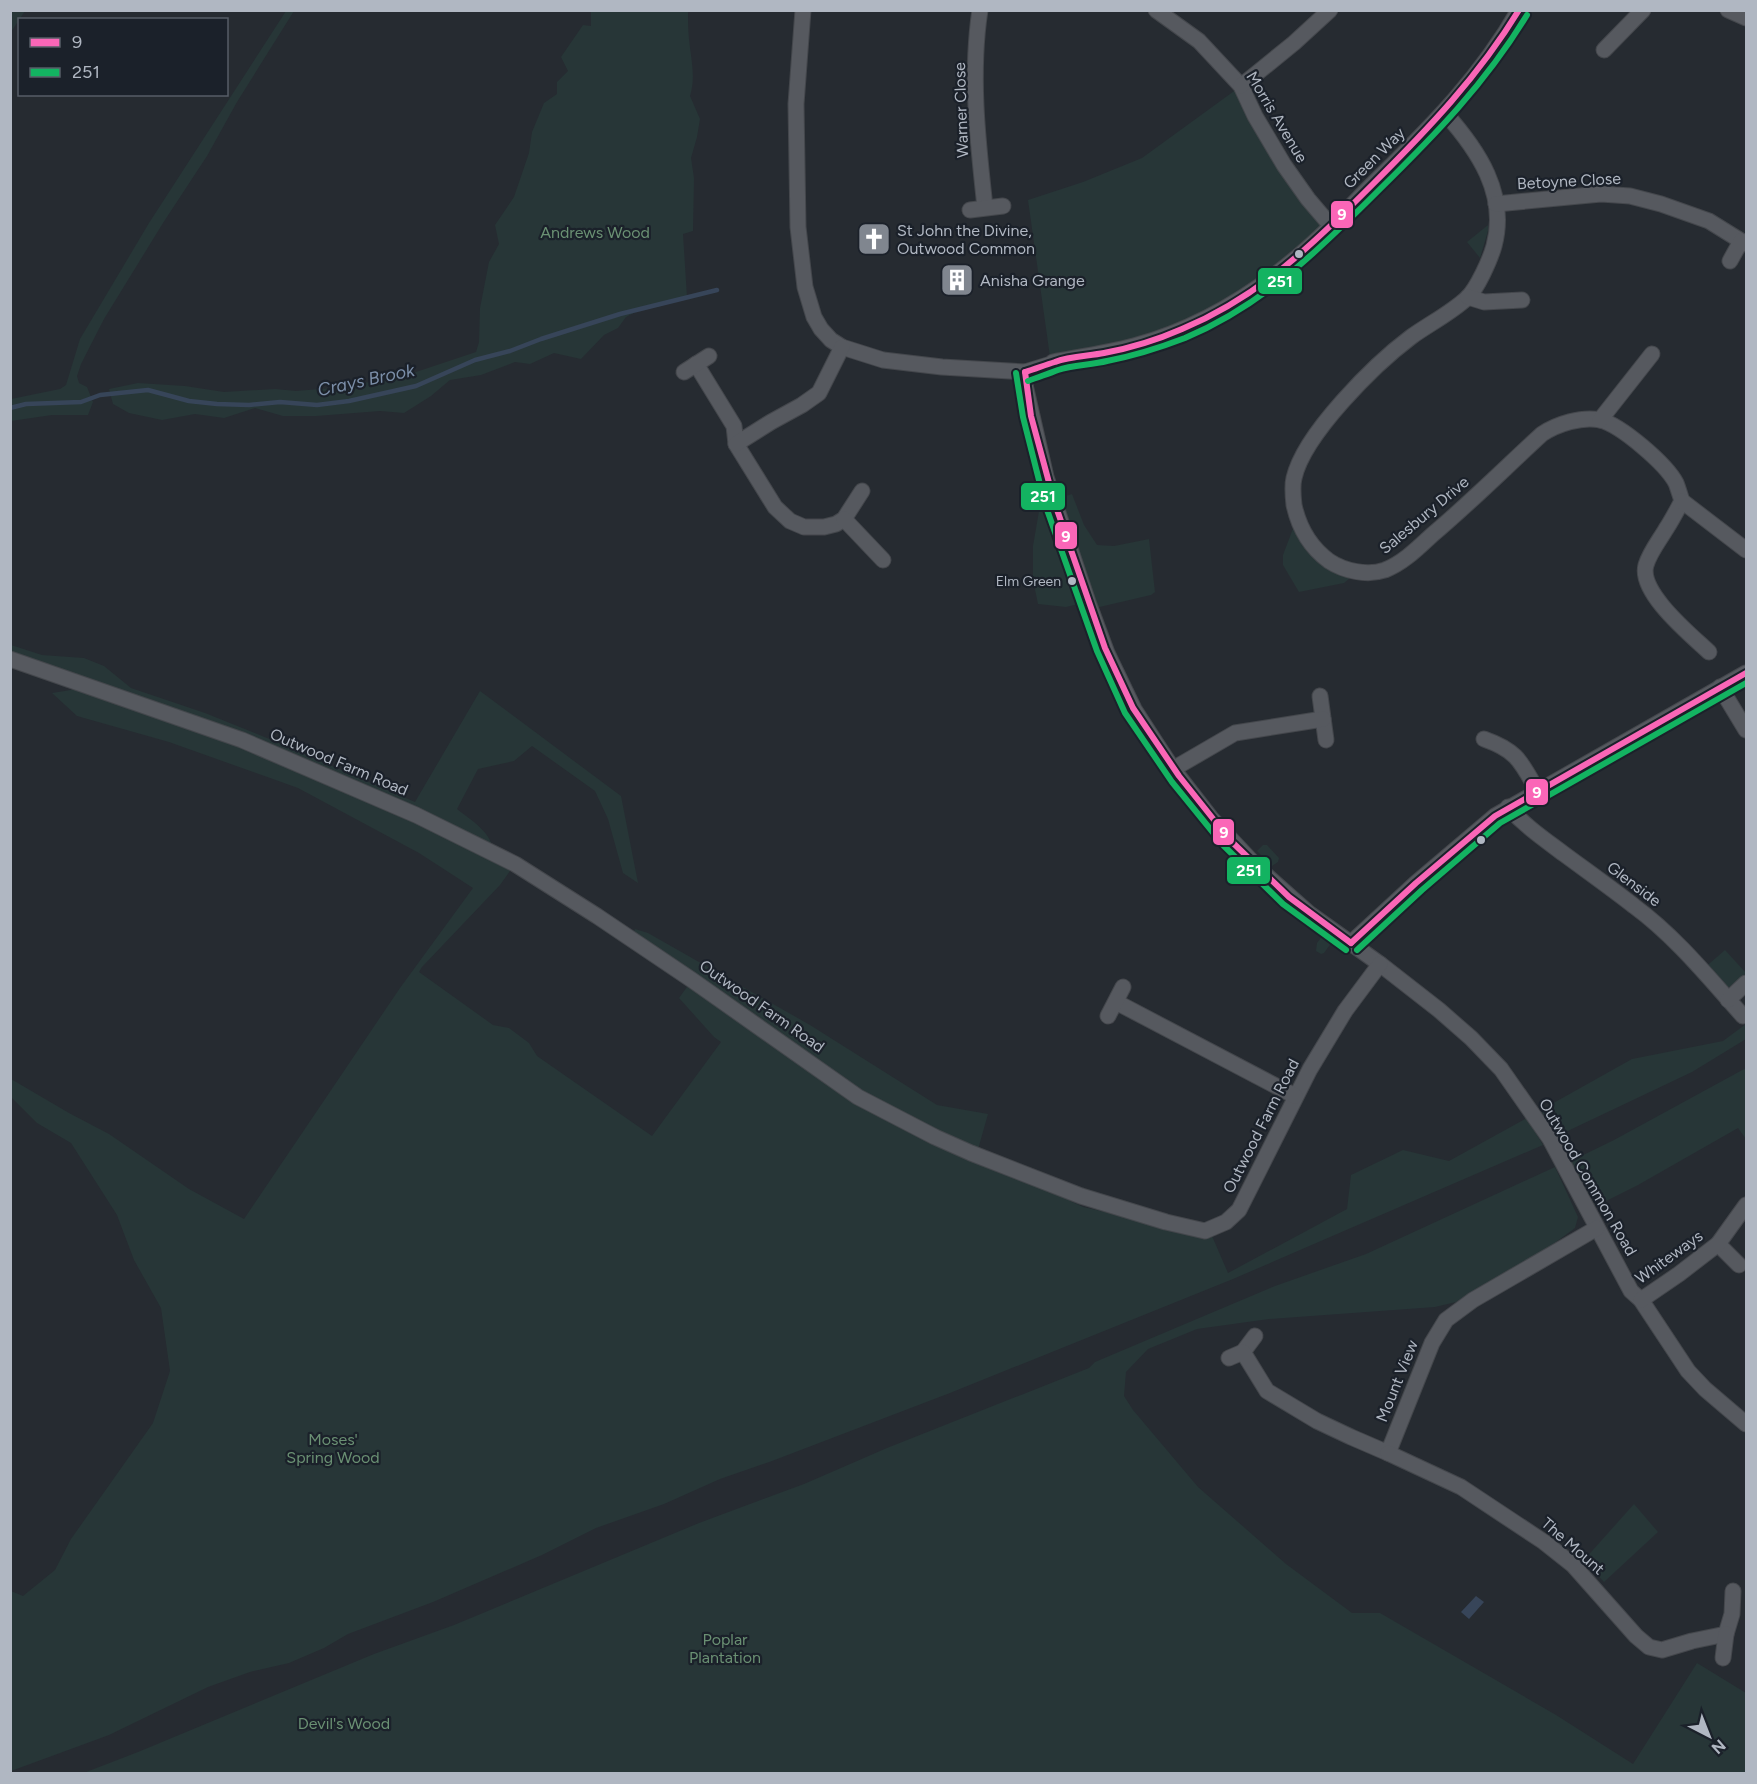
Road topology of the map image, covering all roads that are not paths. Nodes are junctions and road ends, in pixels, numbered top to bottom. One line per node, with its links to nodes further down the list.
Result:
1 (803, 10): 19 (street)
2 (980, 10): 13 (street, Warner Close)
3 (1156, 10): 10 (street, Morris Avenue)
4 (1330, 10): 10 (street)
5 (1519, 10): 11 (street, Green Way)
6 (1643, 10): 9 (street)
7 (1728, 10): 8 (street)
8 (1746, 18)
9 (1604, 50)
10 (1241, 86): 14 (street, Morris Avenue)
11 (1445, 112): 12 (street, Salesbury Drive); 14 (street, Green Way)
12 (1496, 204): 15 (street, Betoyne Close); 17 (street, Salesbury Drive)
13 (1003, 206)
14 (1331, 226): 22 (street, Green Way)
15 (1744, 243): 16 (street, Betoyne Close)
16 (1730, 261)
17 (1468, 297): 18 (street); 23 (street, Salesbury Drive)
18 (1522, 300)
19 (842, 347): 22 (street); 24 (street)
20 (1652, 354): 23 (street)
21 (696, 364): 24 (street)
22 (1025, 372): 39 (street, Outwood Common Road)
23 (1599, 420): 26 (street)
24 (736, 444): 27 (street)
25 (862, 491): 27 (street)
26 (1682, 501): 28 (street); 30 (street)
27 (844, 519): 29 (street)
28 (1746, 550)
29 (884, 560)
30 (1709, 652)
31 (10, 660): 48 (street, Outwood Farm Road)
32 (1746, 673): 33 (street)
33 (1719, 687): 36 (street); 40 (street)
34 (1320, 696): 35 (street)
35 (1323, 719): 38 (street); 39 (street)
36 (1746, 730)
37 (1484, 739): 40 (street)
38 (1326, 740)
39 (1173, 769): 42 (street, Outwood Common Road)
40 (1538, 792): 41 (street)
41 (1508, 807): 42 (street); 46 (street, Glenside)
42 (1345, 938): 43 (street, Outwood Common Road)
43 (1380, 964): 48 (street, Outwood Farm Road); 50 (street, Outwood Common Road)
44 (1746, 983): 46 (street)
45 (1123, 987): 48 (street)
46 (1728, 1000): 47 (street, Glenside)
47 (1743, 1016)
48 (1295, 1096)
49 (1746, 1205): 51 (street, Whiteways)
50 (1597, 1228): 53 (street, Outwood Common Road); 56 (street, Mount View)
51 (1718, 1244): 52 (street, Whiteways); 53 (street, Whiteways)
52 (1739, 1265)
53 (1641, 1300): 55 (street, Outwood Common Road)
54 (1255, 1336): 56 (street)
55 (1746, 1424)
56 (1388, 1453): 58 (street, The Mount)
57 (1733, 1591): 58 (street)
58 (1726, 1634): 59 (street)
59 (1723, 1658)

